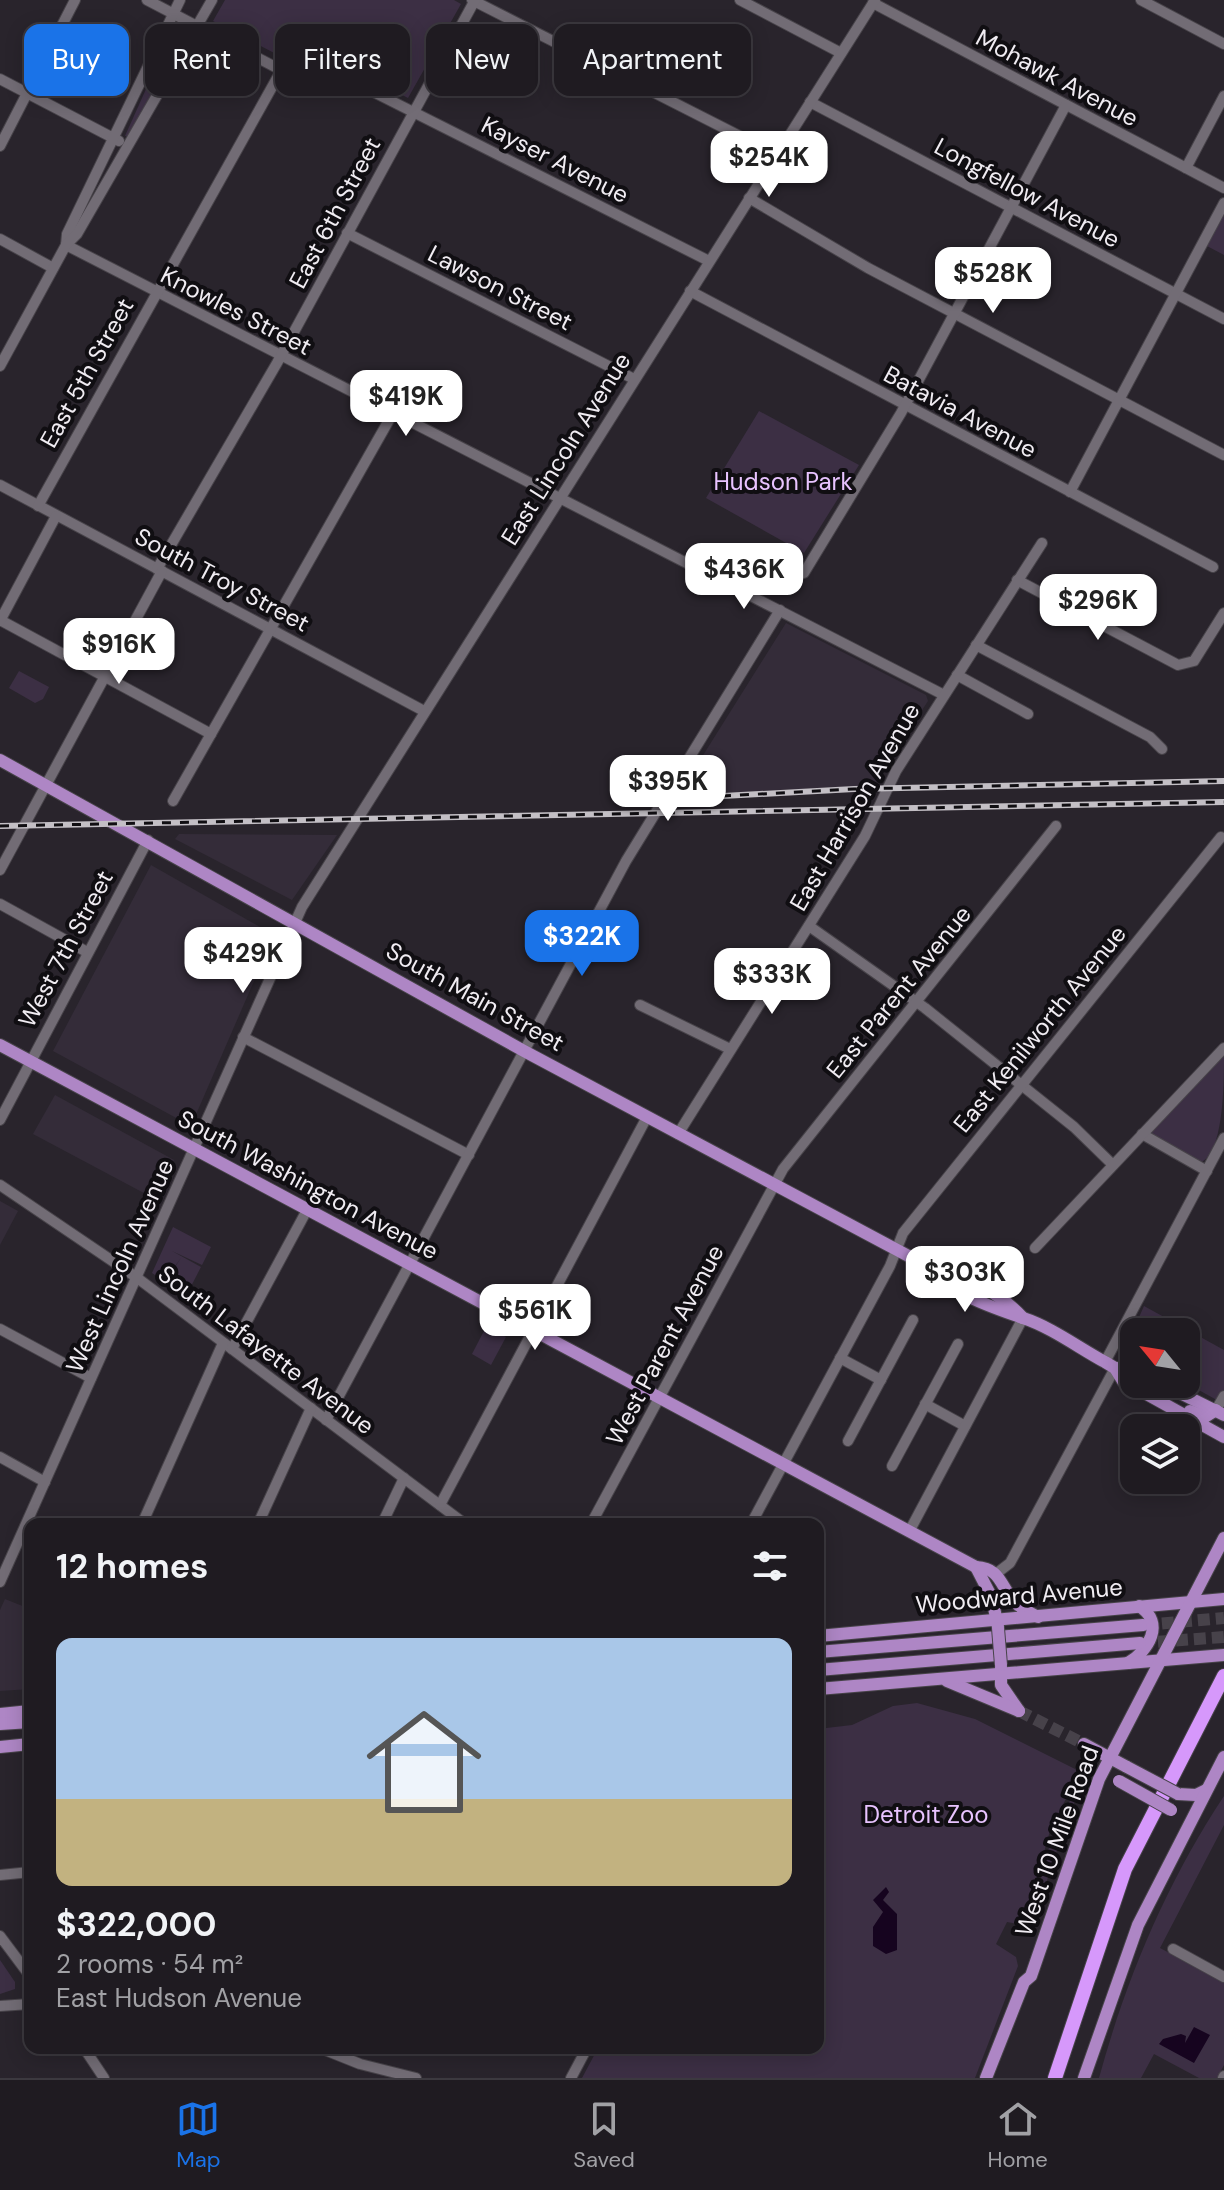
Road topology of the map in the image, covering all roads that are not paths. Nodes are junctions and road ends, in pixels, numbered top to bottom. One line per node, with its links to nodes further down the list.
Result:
1 (75, 0): 10 (street)
2 (147, 0): 9 (street)
3 (180, 0): 9 (street)
4 (212, 0): 12 (street)
5 (474, 0): 25 (street, East 6th Street); 29 (street)
6 (740, 0): 14 (street)
7 (1141, 0): 13 (street)
8 (874, 2): 14 (street, East Lincoln Avenue); 24 (street, Mohawk Avenue)
9 (174, 14): 11 (street); 26 (street)
10 (63, 24)
11 (193, 24)
12 (198, 24)
13 (1224, 44)
14 (841, 53): 23 (street, East Lincoln Avenue)
15 (0, 79): 17 (street)
16 (275, 80): 41 (street, East 5th Street)
17 (24, 91)
18 (25, 96): 27 (street)
19 (33, 96): 26 (street)
20 (157, 96): 28 (street)
21 (382, 96): 25 (street, Kayser Avenue)
22 (1224, 96): 30 (street)
23 (810, 102): 29 (street, East Lincoln Avenue); 34 (street, Longfellow Avenue)
24 (1066, 105): 30 (street, Mohawk Avenue); 34 (street)
25 (413, 111): 35 (street, East 6th Street); 38 (street, Kayser Avenue)
26 (115, 139): 28 (street); 37 (street)
27 (0, 146)
28 (128, 146): 37 (street)
29 (777, 155): 32 (street, East Lincoln Avenue)
30 (1186, 168): 31 (street, Mohawk Avenue)
31 (1224, 188)
32 (749, 198): 38 (street, East Lincoln Avenue); 43 (street)
33 (1224, 203): 42 (street)
34 (1011, 207): 42 (street, Longfellow Avenue); 43 (street)
35 (347, 233): 45 (street, East 6th Street); 47 (street, Lawson Street)
36 (0, 239): 39 (street)
37 (66, 245): 39 (street); 41 (street, Knowles Street)
38 (709, 261): 40 (street, East Lincoln Avenue)
39 (53, 268): 46 (street)
40 (690, 291): 47 (street, East Lincoln Avenue); 49 (street, Batavia Avenue)
41 (154, 292): 45 (street, Knowles Street); 55 (street, East 5th Street)
42 (1176, 294): 44 (street, Longfellow Avenue); 48 (street)
43 (954, 314): 48 (street); 49 (street)
44 (1224, 319)
45 (281, 356): 50 (street, Knowles Street); 59 (street, East 6th Street)
46 (0, 366)
47 (634, 379): 54 (street, East Lincoln Avenue)
48 (1119, 400): 51 (street); 53 (street)
49 (905, 406): 53 (street, Batavia Avenue); 60 (street)
50 (393, 413): 54 (street, Knowles Street); 65 (street)
51 (1224, 455)
52 (0, 485): 55 (street, South Troy Street)
53 (1070, 492): 58 (street, Batavia Avenue)
54 (560, 497): 62 (street, Knowles Street); 70 (street, East Lincoln Avenue)
55 (38, 506): 56 (street, South Troy Street)
56 (56, 516): 59 (street, South Troy Street); 64 (street)
57 (1042, 543): 61 (street, East Harrison Avenue)
58 (1213, 567)
59 (159, 570): 65 (street, South Troy Street); 68 (street, East 6th Street)
60 (804, 573)
61 (1017, 580): 63 (street); 66 (street, East Harrison Avenue)
62 (780, 610): 69 (street, Knowles Street); 91 (street)
63 (1224, 613)
64 (0, 621): 68 (street)
65 (270, 629): 70 (street, South Troy Street); 72 (street)
66 (976, 645): 67 (street, East Harrison Avenue); 73 (street)
67 (957, 675): 69 (street, East Harrison Avenue); 71 (street)
68 (105, 677): 72 (street); 75 (street, East 6th Street)
69 (944, 695): 83 (street, East Harrison Avenue)
70 (424, 711): 82 (street, East Lincoln Avenue)
71 (1028, 714)
72 (211, 734): 76 (street)
73 (1162, 749)
74 (0, 760): 75 (main road, South Main Street)
75 (46, 785): 79 (main road, South Main Street); 80 (street, East 6th Street)
76 (173, 801)
77 (1056, 826): 85 (street, East Parent Avenue)
78 (1221, 837): 93 (street, East Kenilworth Avenue)
79 (148, 840): 82 (main road, South Main Street); 84 (street, West 7th Street)
80 (0, 870)
81 (0, 904): 84 (street)
82 (295, 922): 87 (street, West Lincoln Avenue); 91 (main road, South Main Street)
83 (809, 926): 85 (street); 90 (street, East Harrison Avenue)
84 (87, 952): 92 (street, West 7th Street)
85 (917, 1002): 93 (street); 103 (street, East Parent Avenue)
86 (640, 1005): 90 (street)
87 (243, 1037): 99 (street, West Lincoln Avenue); 100 (street)
88 (0, 1045): 92 (main road, South Washington Avenue)
89 (1224, 1048): 97 (street)
90 (730, 1049): 96 (street, East Harrison Avenue)
91 (524, 1051): 94 (main road, South Main Street); 100 (street)
92 (31, 1061): 95 (street, West 7th Street); 99 (main road, South Washington Avenue)
93 (1021, 1085): 101 (street); 107 (street, East Kenilworth Avenue)
94 (647, 1117): 96 (main road, South Main Street); 113 (street)
95 (0, 1120)
96 (678, 1134): 103 (main road, South Main Street)
97 (1142, 1134): 101 (street); 102 (street)
98 (1224, 1138): 102 (street)
99 (194, 1148): 105 (main road, South Washington Avenue); 109 (street, West Lincoln Avenue)
100 (469, 1155): 108 (street)
101 (1113, 1165): 106 (street)
102 (1207, 1171): 117 (street)
103 (773, 1184): 107 (main road, South Main Street); 123 (street, West Parent Avenue)
104 (0, 1185): 109 (street, South Lafayette Avenue)
105 (307, 1210): 108 (main road, South Washington Avenue); 115 (street)
106 (1035, 1248)
107 (896, 1249): 110 (main road, South Main Street); 116 (street, East Kenilworth Avenue)
108 (410, 1265): 113 (main road, South Washington Avenue); 130 (street)
109 (136, 1277): 115 (street, South Lafayette Avenue); 120 (street, West Lincoln Avenue)
110 (1023, 1318): 117 (main road, South Main Street); 131 (street)
111 (913, 1320): 121 (street)
112 (0, 1329): 120 (street)
113 (533, 1331): 123 (main road, South Washington Avenue); 139 (street)
114 (958, 1344): 127 (street)
115 (228, 1346): 128 (street, South Lafayette Avenue); 141 (street)
116 (840, 1358): 121 (street); 135 (street, East Kenilworth Avenue)
117 (1110, 1365): 118 (main road, South Main Street); 119 (main road, South Main Street); 151 (street)
118 (1120, 1367)
119 (1120, 1377)
120 (91, 1378): 138 (street, West Lincoln Avenue)
121 (881, 1380): 133 (street)
122 (1224, 1396): 129 (street)
123 (658, 1398): 135 (main road, South Washington Avenue); 145 (street, West Parent Avenue)
124 (1154, 1398): 132 (main road, South Main Street)
125 (1156, 1398): 129 (main road)
126 (1190, 1398): 129 (main road)
127 (925, 1404): 131 (street); 136 (street)
128 (311, 1408): 130 (street, South Lafayette Avenue); 142 (street)
129 (1220, 1413)
130 (326, 1420): 137 (street, South Lafayette Avenue)
131 (965, 1426): 148 (street)
132 (1224, 1437)
133 (848, 1441)
134 (0, 1457): 138 (street)
135 (784, 1464): 146 (street, East Kenilworth Avenue); 148 (main road, South Washington Avenue)
136 (892, 1466)
137 (404, 1478): 139 (street, South Lafayette Avenue); 143 (street)
138 (45, 1482): 140 (street, West Lincoln Avenue)
139 (440, 1505): 144 (street, South Lafayette Avenue)
140 (29, 1518)
141 (145, 1518)
142 (261, 1518)
143 (385, 1518)
144 (457, 1518)
145 (594, 1518)
146 (754, 1518)
147 (24, 1529): 152 (street, West Lincoln Avenue)
148 (910, 1530): 150 (main road, South Washington Avenue)
149 (1224, 1538): 154 (main road, West 10 Mile Road)
150 (976, 1567): 151 (main road, South Washington Avenue); 157 (main road)
151 (997, 1573): 156 (main road)
152 (0, 1582)
153 (1220, 1599): 154 (main road, Woodward Avenue)
154 (1190, 1602): 155 (main road, Woodward Avenue); 163 (main road, West 10 Mile Road)
155 (1139, 1606): 156 (main road, Woodward Avenue); 164 (main road)
156 (1038, 1617): 157 (main road, Woodward Avenue)
157 (998, 1624): 159 (main road, Woodward Avenue); 166 (main road, bridge)
158 (1143, 1625): 161 (main road, Woodward Avenue)
159 (824, 1636)
160 (1140, 1643): 165 (main road)
161 (824, 1652)
162 (1224, 1655): 163 (main road)
163 (1158, 1661): 164 (main road); 177 (main road, West 10 Mile Road)
164 (1128, 1663): 166 (main road)
165 (824, 1669)
166 (1001, 1669): 168 (main road); 168 (main road)
167 (1224, 1676): 197 (highway)
168 (940, 1679): 169 (main road)
169 (824, 1689)
170 (24, 1712): 171 (main road)
171 (0, 1714)
172 (24, 1722): 173 (main road)
173 (0, 1724)
174 (24, 1744): 176 (main road)
175 (1084, 1744): 177 (main road)
176 (1, 1746)
177 (1109, 1757): 179 (main road, West 10 Mile Road); 180 (main road, bridge)
178 (1224, 1757): 180 (main road)
179 (1095, 1789): 181 (main road, bridge); 196 (main road, West 10 Mile Road)
180 (1206, 1790): 181 (main road)
181 (1188, 1824): 198 (main road)
182 (24, 1873): 183 (street)
183 (0, 1875)
184 (0, 1936): 186 (street)
185 (1173, 1949): 187 (street)
186 (24, 1968)
187 (1223, 1974)
188 (24, 2004): 189 (street)
189 (0, 2006)
190 (89, 2054): 193 (street)
191 (332, 2054): 194 (street)
192 (584, 2054): 195 (street)
193 (106, 2076)
194 (416, 2078)
195 (571, 2078)
196 (986, 2078)
197 (1055, 2078)
198 (1084, 2078)

